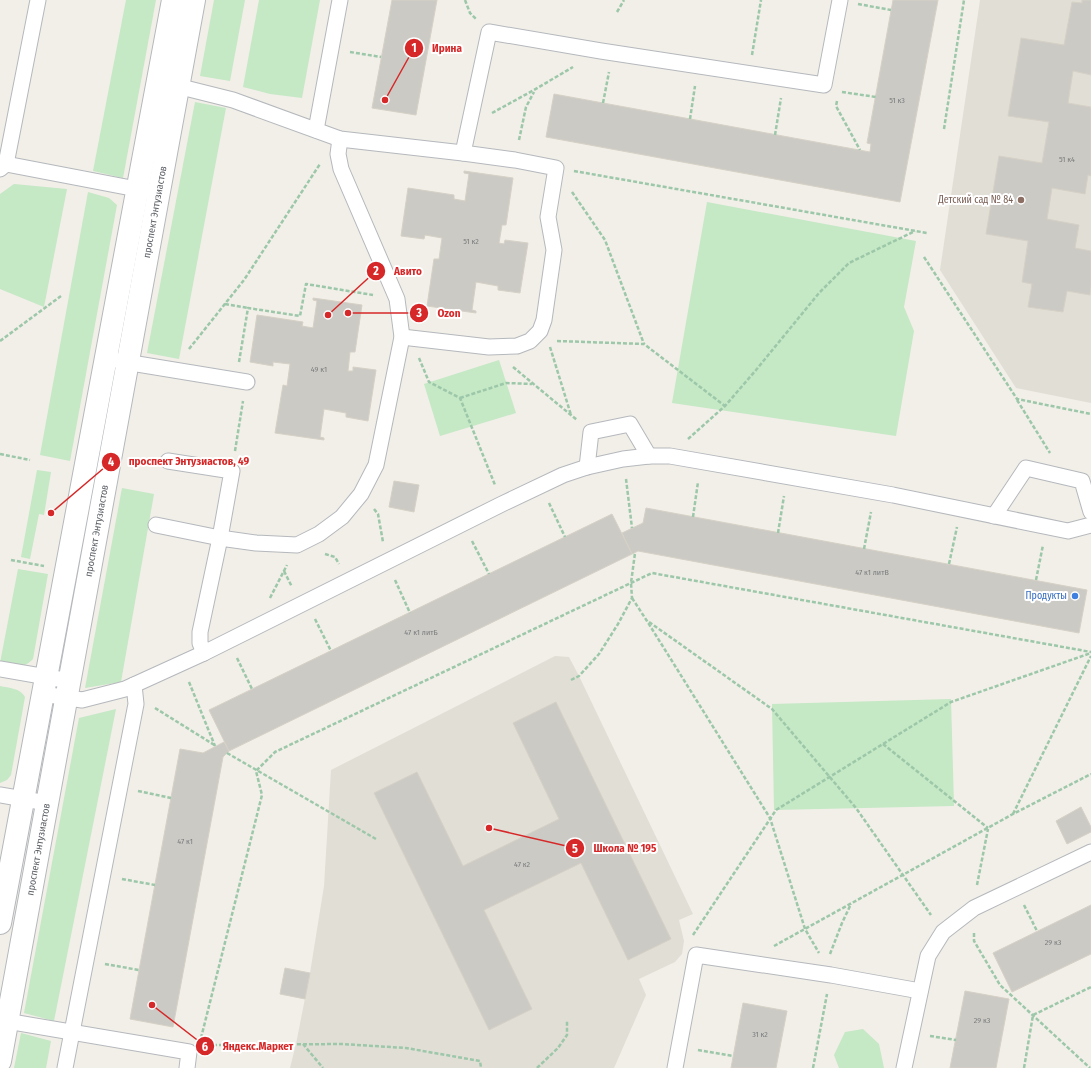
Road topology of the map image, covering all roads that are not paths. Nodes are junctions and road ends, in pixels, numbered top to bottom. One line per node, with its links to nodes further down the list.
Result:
1 (38, 0): 11 (lane)
2 (173, 0): 6 (street, проспект Энтузиастов)
3 (194, 0): 7 (street, проспект Энтузиастов)
4 (340, 0): 8 (lane)
5 (840, 0): 10 (lane)
6 (158, 81): 7 (lane); 12 (street, проспект Энтузиастов)
7 (179, 86): 8 (lane); 13 (street, проспект Энтузиастов)
8 (316, 130): 9 (lane)
9 (340, 139): 10 (lane); 14 (lane)
10 (463, 153): 14 (lane)
11 (3, 166): 12 (lane)
12 (138, 189): 13 (lane); 15 (street, проспект Энтузиастов)
13 (159, 193): 16 (street, проспект Энтузиастов)
14 (402, 337): 25 (lane)
15 (106, 359): 16 (lane); 28 (street, проспект Энтузиастов)
16 (128, 362): 17 (lane); 29 (street, проспект Энтузиастов)
17 (247, 382)
18 (649, 456): 20 (lane); 20 (lane); 22 (lane)
19 (168, 461): 25 (lane)
20 (587, 467): 26 (lane)
21 (1091, 512): 22 (lane)
22 (994, 516): 24 (lane)
23 (156, 525): 25 (lane)
24 (1091, 525)
25 (220, 538): 26 (lane)
26 (204, 653): 30 (lane)
27 (0, 669): 28 (lane)
28 (44, 686): 29 (lane); 32 (street, проспект Энтузиастов)
29 (68, 690): 30 (lane); 33 (street, проспект Энтузиастов)
30 (134, 690): 38 (lane)
31 (0, 794): 32 (lane)
32 (23, 799): 33 (lane); 35 (street, проспект Энтузиастов)
33 (47, 803): 37 (street, проспект Энтузиастов)
34 (1091, 852): 36 (lane)
35 (0, 923)
36 (920, 991): 42 (lane); 43 (lane)
37 (4, 1021): 38 (lane); 39 (street, проспект Энтузиастов)
38 (71, 1032): 40 (lane); 41 (lane)
39 (0, 1062)
40 (65, 1068)
41 (187, 1068)
42 (675, 1068)
43 (904, 1068)

